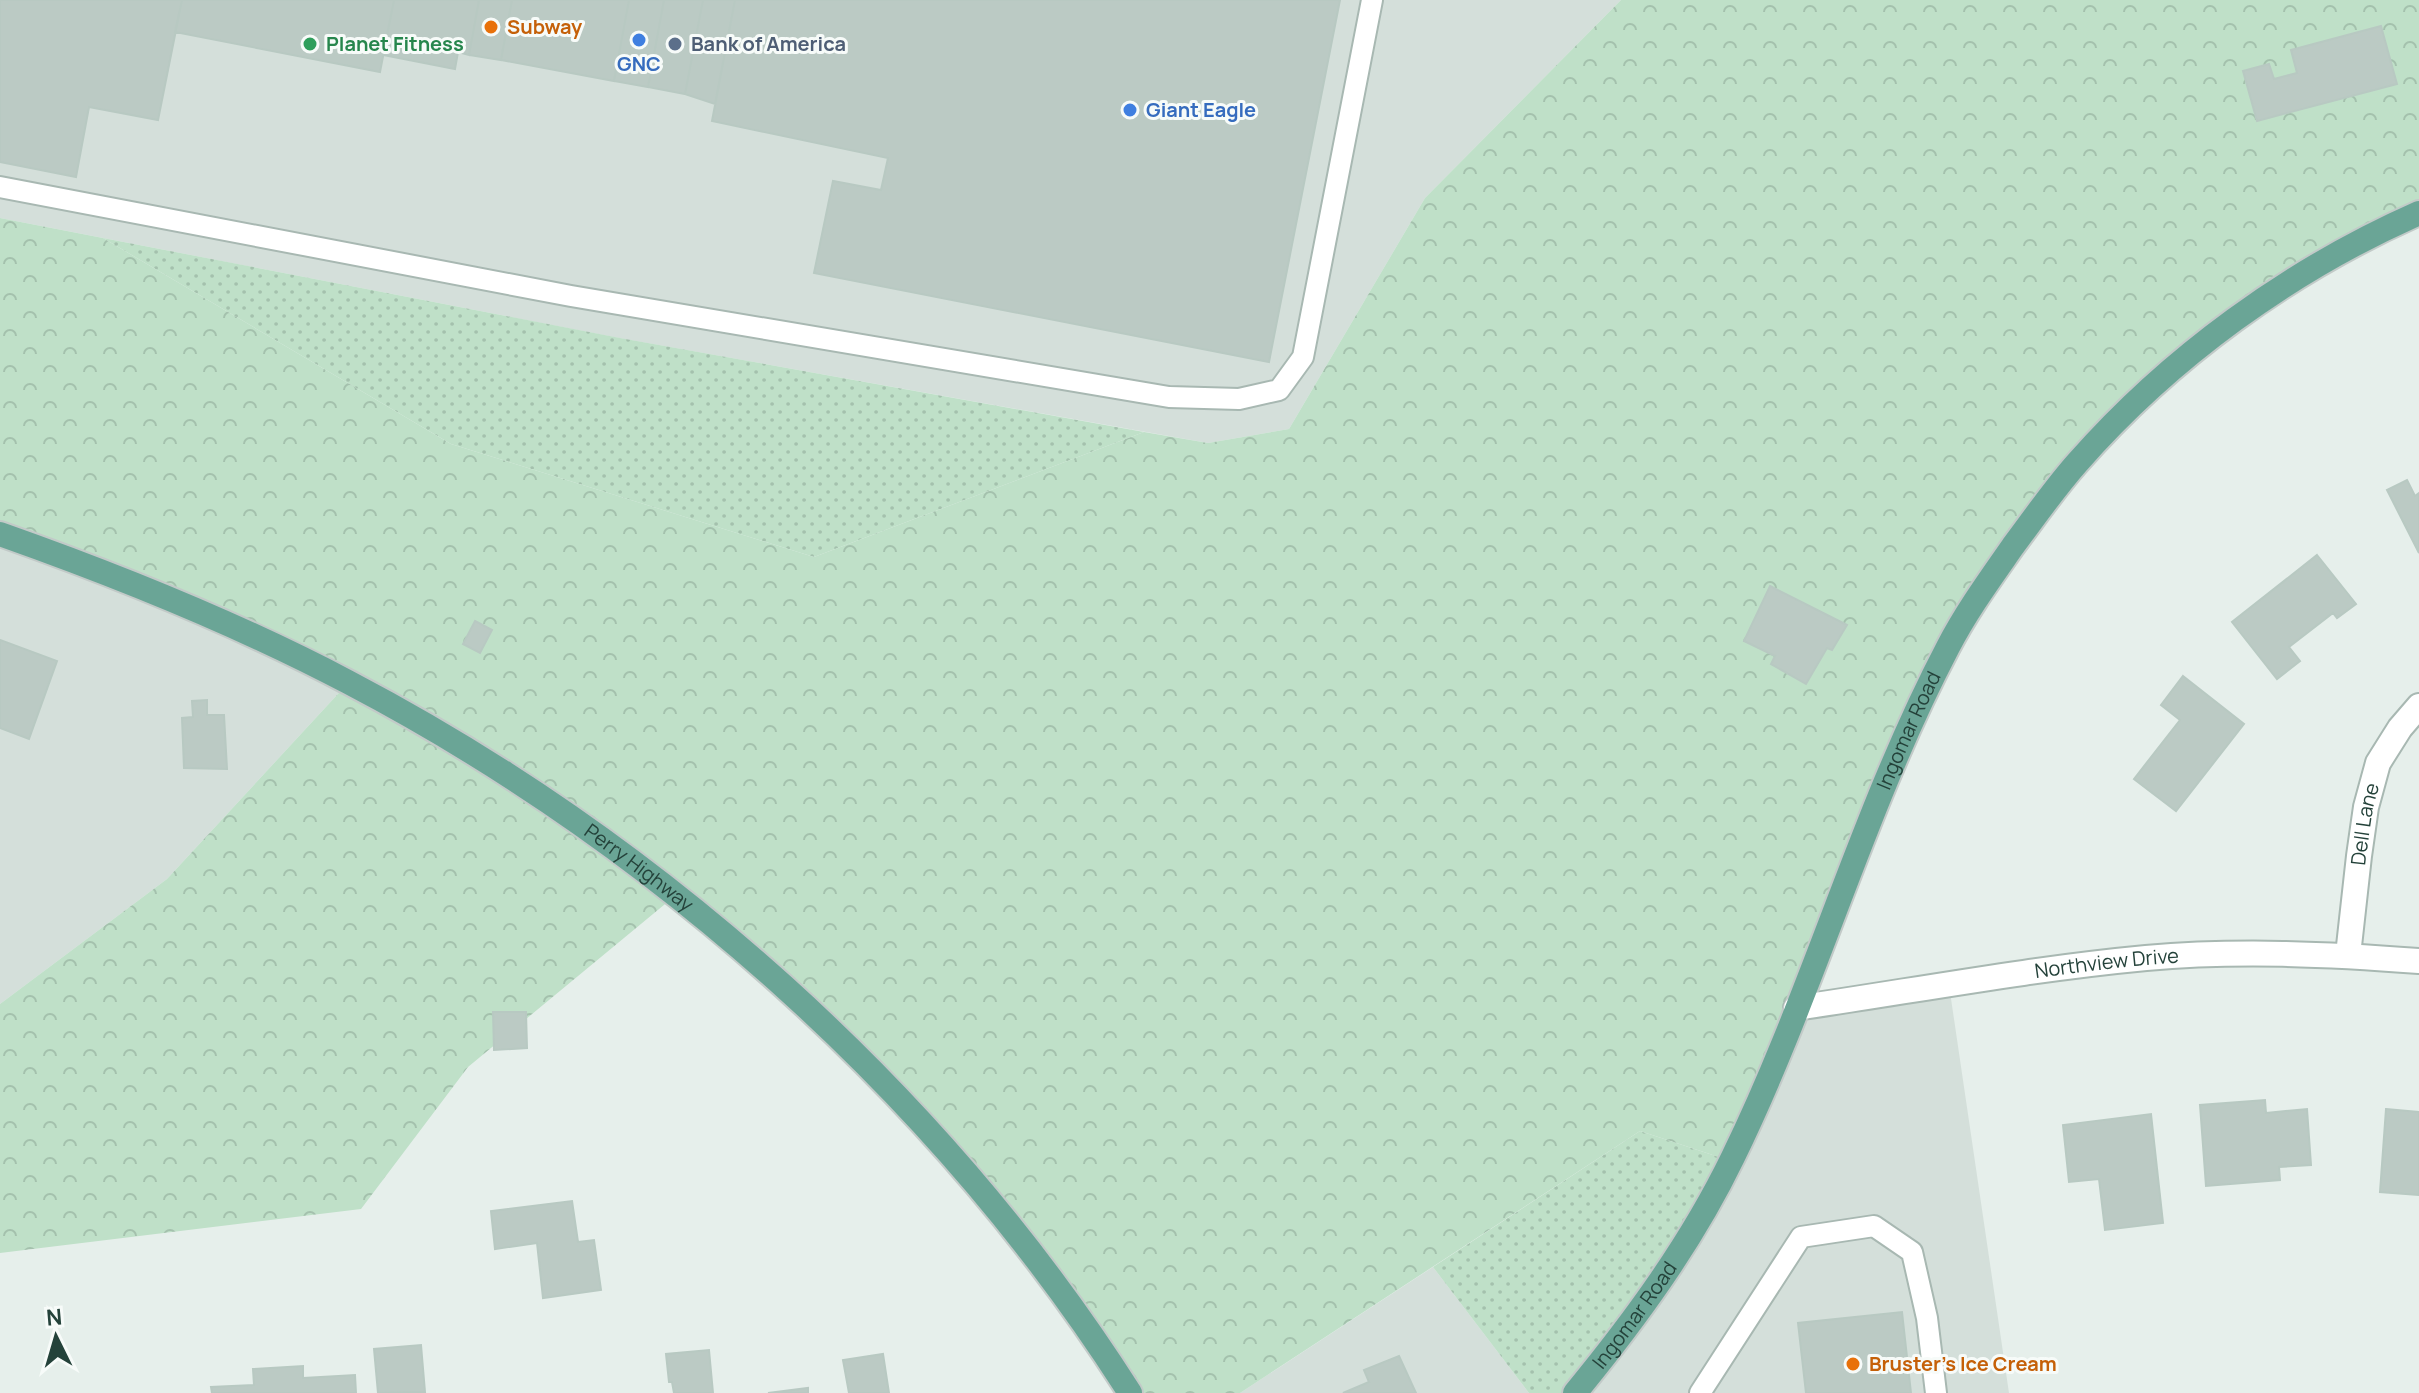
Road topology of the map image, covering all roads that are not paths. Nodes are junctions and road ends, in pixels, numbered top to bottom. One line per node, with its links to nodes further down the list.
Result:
1 (1372, 0): 2 (lane)
2 (0, 187)
3 (2419, 213): 8 (main road, Ingomar Road)
4 (0, 534): 9 (main road, Perry Highway)
5 (2419, 706): 6 (street, Dell Lane)
6 (2348, 955): 7 (street, Northview Drive); 8 (street, Northview Drive)
7 (2419, 961)
8 (1796, 1008): 10 (main road, Ingomar Road)
9 (1130, 1393)
10 (1575, 1393)
11 (1700, 1393): 12 (lane)
12 (1936, 1393)

